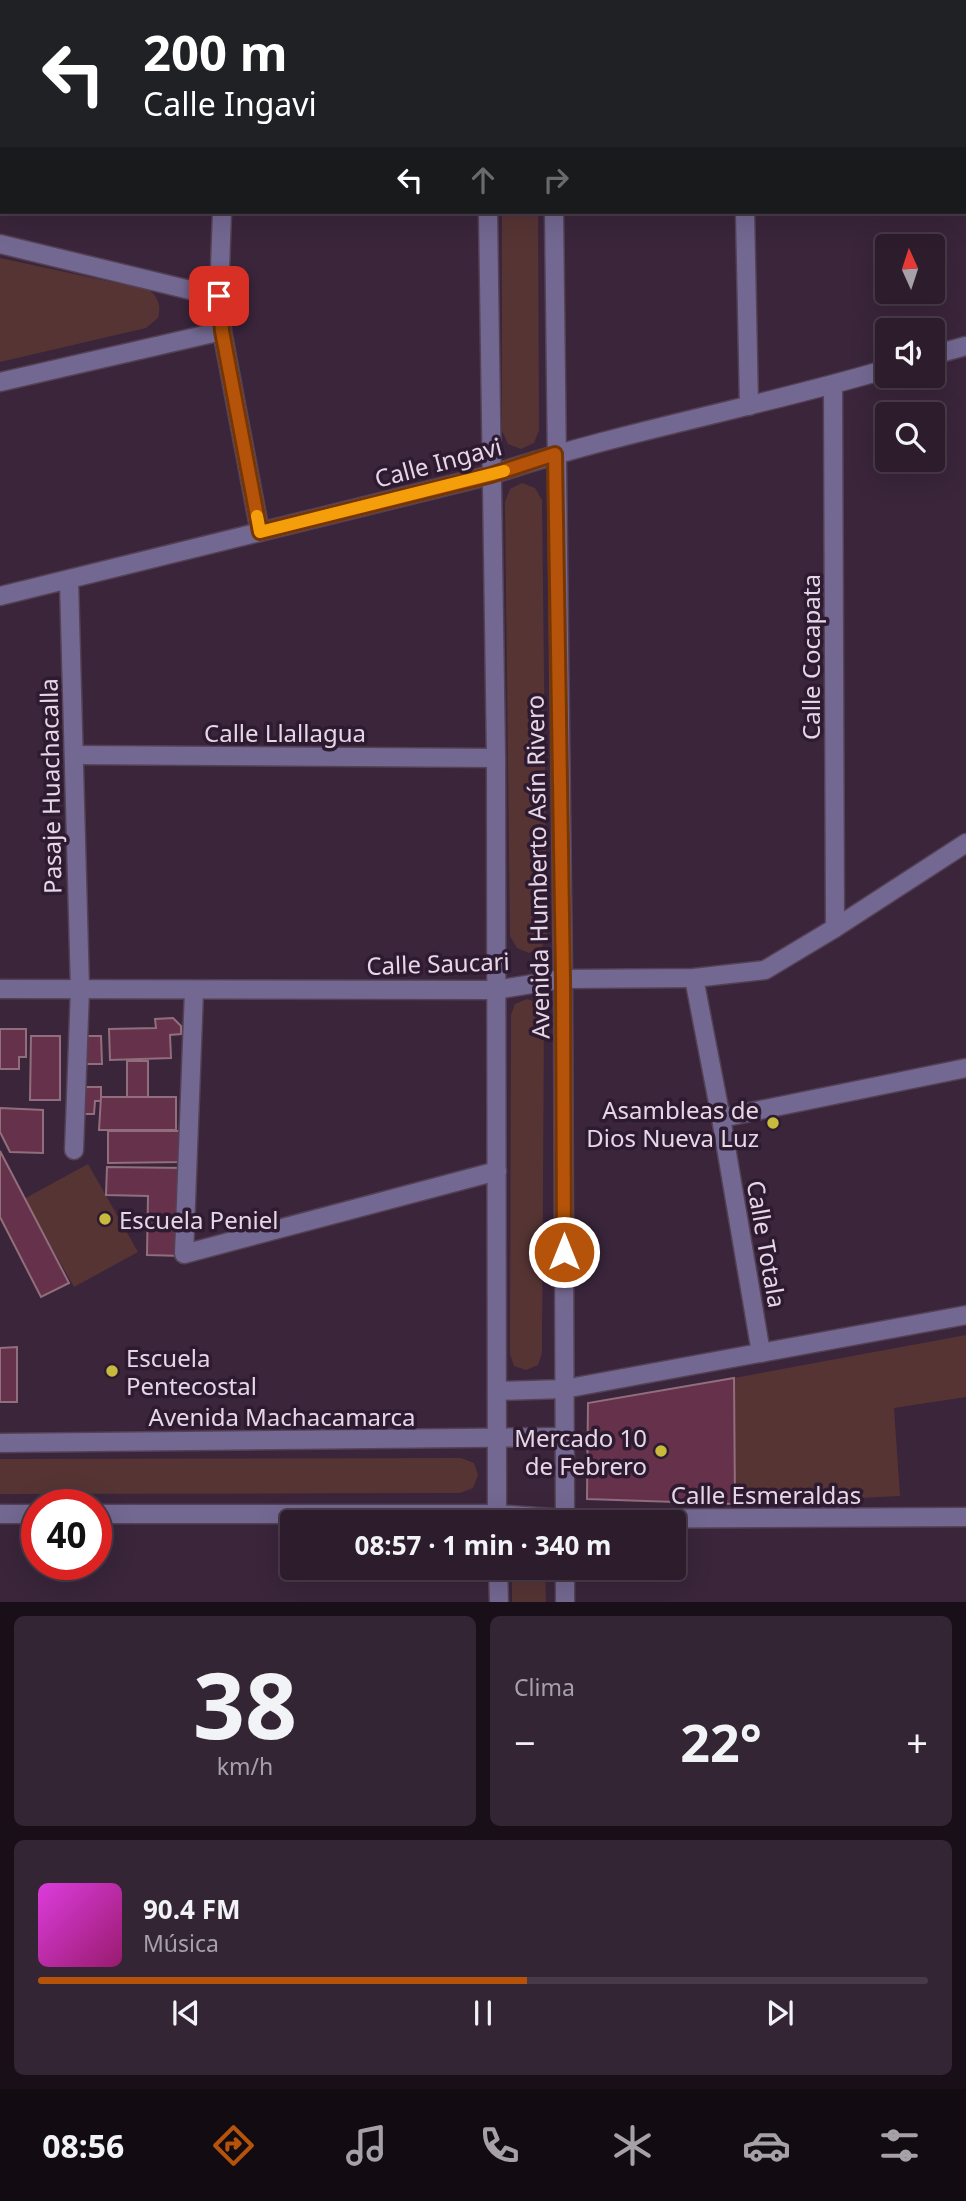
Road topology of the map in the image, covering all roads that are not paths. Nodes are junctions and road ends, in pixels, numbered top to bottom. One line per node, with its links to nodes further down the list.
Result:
1 (222, 214): 6 (street)
2 (488, 214): 15 (street, Avenida Humberto Asín Rivero)
3 (554, 214): 14 (street, Avenida Humberto Asín Rivero)
4 (745, 214): 13 (street)
5 (0, 244): 6 (street)
6 (219, 296): 7 (street)
7 (222, 331): 11 (street); 16 (street)
8 (966, 345): 9 (street)
9 (945, 351)
10 (875, 373): 12 (street, Calle Ingavi)
11 (0, 382)
12 (833, 385): 13 (street, Calle Ingavi); 22 (street, Calle Cocapata)
13 (750, 406): 14 (street, Calle Ingavi)
14 (555, 454): 15 (street, Calle Ingavi); 24 (street, Avenida Humberto Asín Rivero)
15 (491, 475): 16 (street, Calle Ingavi); 20 (street, Avenida Humberto Asín Rivero)
16 (260, 532): 17 (street, Calle Ingavi)
17 (69, 581): 18 (street, Calle Ingavi); 19 (street, Pasaje Huachacalla)
18 (0, 596)
19 (74, 755): 20 (street, Calle Llallagua); 26 (street, Pasaje Huachacalla)
20 (496, 758): 27 (street, Avenida Humberto Asín Rivero)
21 (966, 843): 22 (street, Calle Saucari)
22 (835, 928): 23 (street, Calle Saucari)
23 (694, 978): 24 (street, Calle Saucari); 30 (street, Calle Totala)
24 (563, 979): 27 (street, Calle Saucari); 35 (street, Avenida Humberto Asín Rivero)
25 (0, 989): 26 (street, Calle Saucari)
26 (80, 989): 28 (street, Calle Saucari); 31 (street, Pasaje Huachacalla)
27 (495, 990): 28 (street, Calle Saucari); 32 (street, Avenida Humberto Asín Rivero)
28 (194, 991): 32 (street)
29 (966, 1068): 30 (street)
30 (721, 1118): 34 (street, Calle Totala)
31 (74, 1150)
32 (498, 1171): 36 (street, Avenida Humberto Asín Rivero)
33 (966, 1315): 34 (street)
34 (761, 1353): 35 (street)
35 (564, 1389): 36 (street); 37 (street, Avenida Humberto Asín Rivero)
36 (497, 1391): 38 (street, Avenida Humberto Asín Rivero)
37 (565, 1437): 38 (street, Avenida Machacamarca); 41 (street, Avenida Humberto Asín Rivero)
38 (497, 1439): 39 (street, Avenida Machacamarca); 40 (street, Avenida Humberto Asín Rivero)
39 (0, 1443)
40 (497, 1510)
41 (565, 1510)
42 (0, 1514): 43 (street)
43 (21, 1514)
44 (112, 1514): 45 (street)
45 (280, 1516)
46 (966, 1517): 47 (street, Calle Esmeraldas)
47 (686, 1520)
48 (498, 1580): 50 (street)
49 (565, 1580): 51 (street)
50 (499, 1602)
51 (565, 1602)

